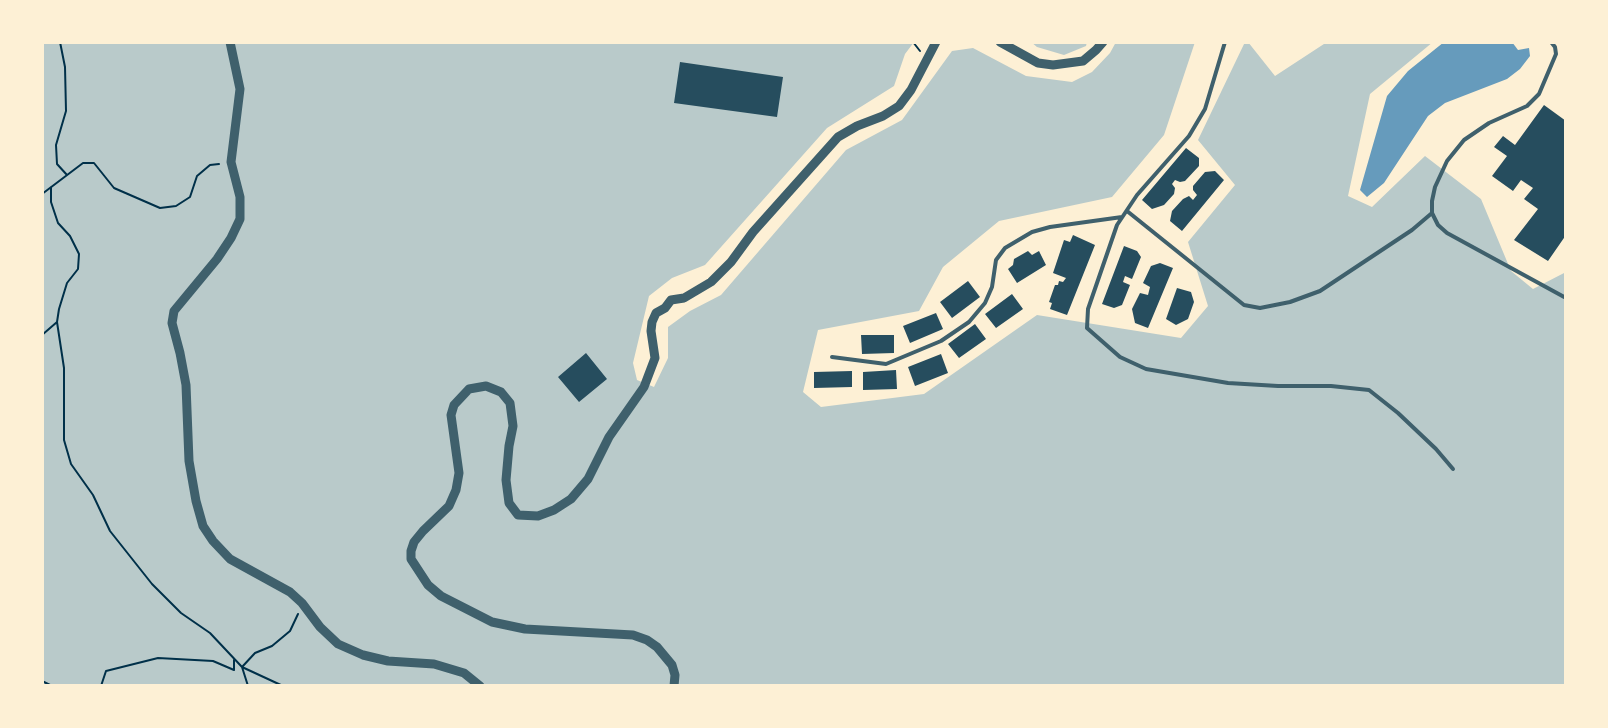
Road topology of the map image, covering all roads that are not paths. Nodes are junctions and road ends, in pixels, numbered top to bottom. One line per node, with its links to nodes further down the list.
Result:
1 (230, 42): 13 (street)
2 (936, 42): 14 (street)
3 (1000, 42): 4 (street)
4 (1103, 42)
5 (1225, 42): 7 (lane)
6 (1551, 42): 8 (lane)
7 (1127, 211): 8 (lane); 9 (lane)
8 (1432, 213): 10 (lane)
9 (1123, 217): 11 (lane); 12 (lane)
10 (1566, 298)
11 (832, 357)
12 (1453, 469)
13 (480, 686)
14 (674, 686)

